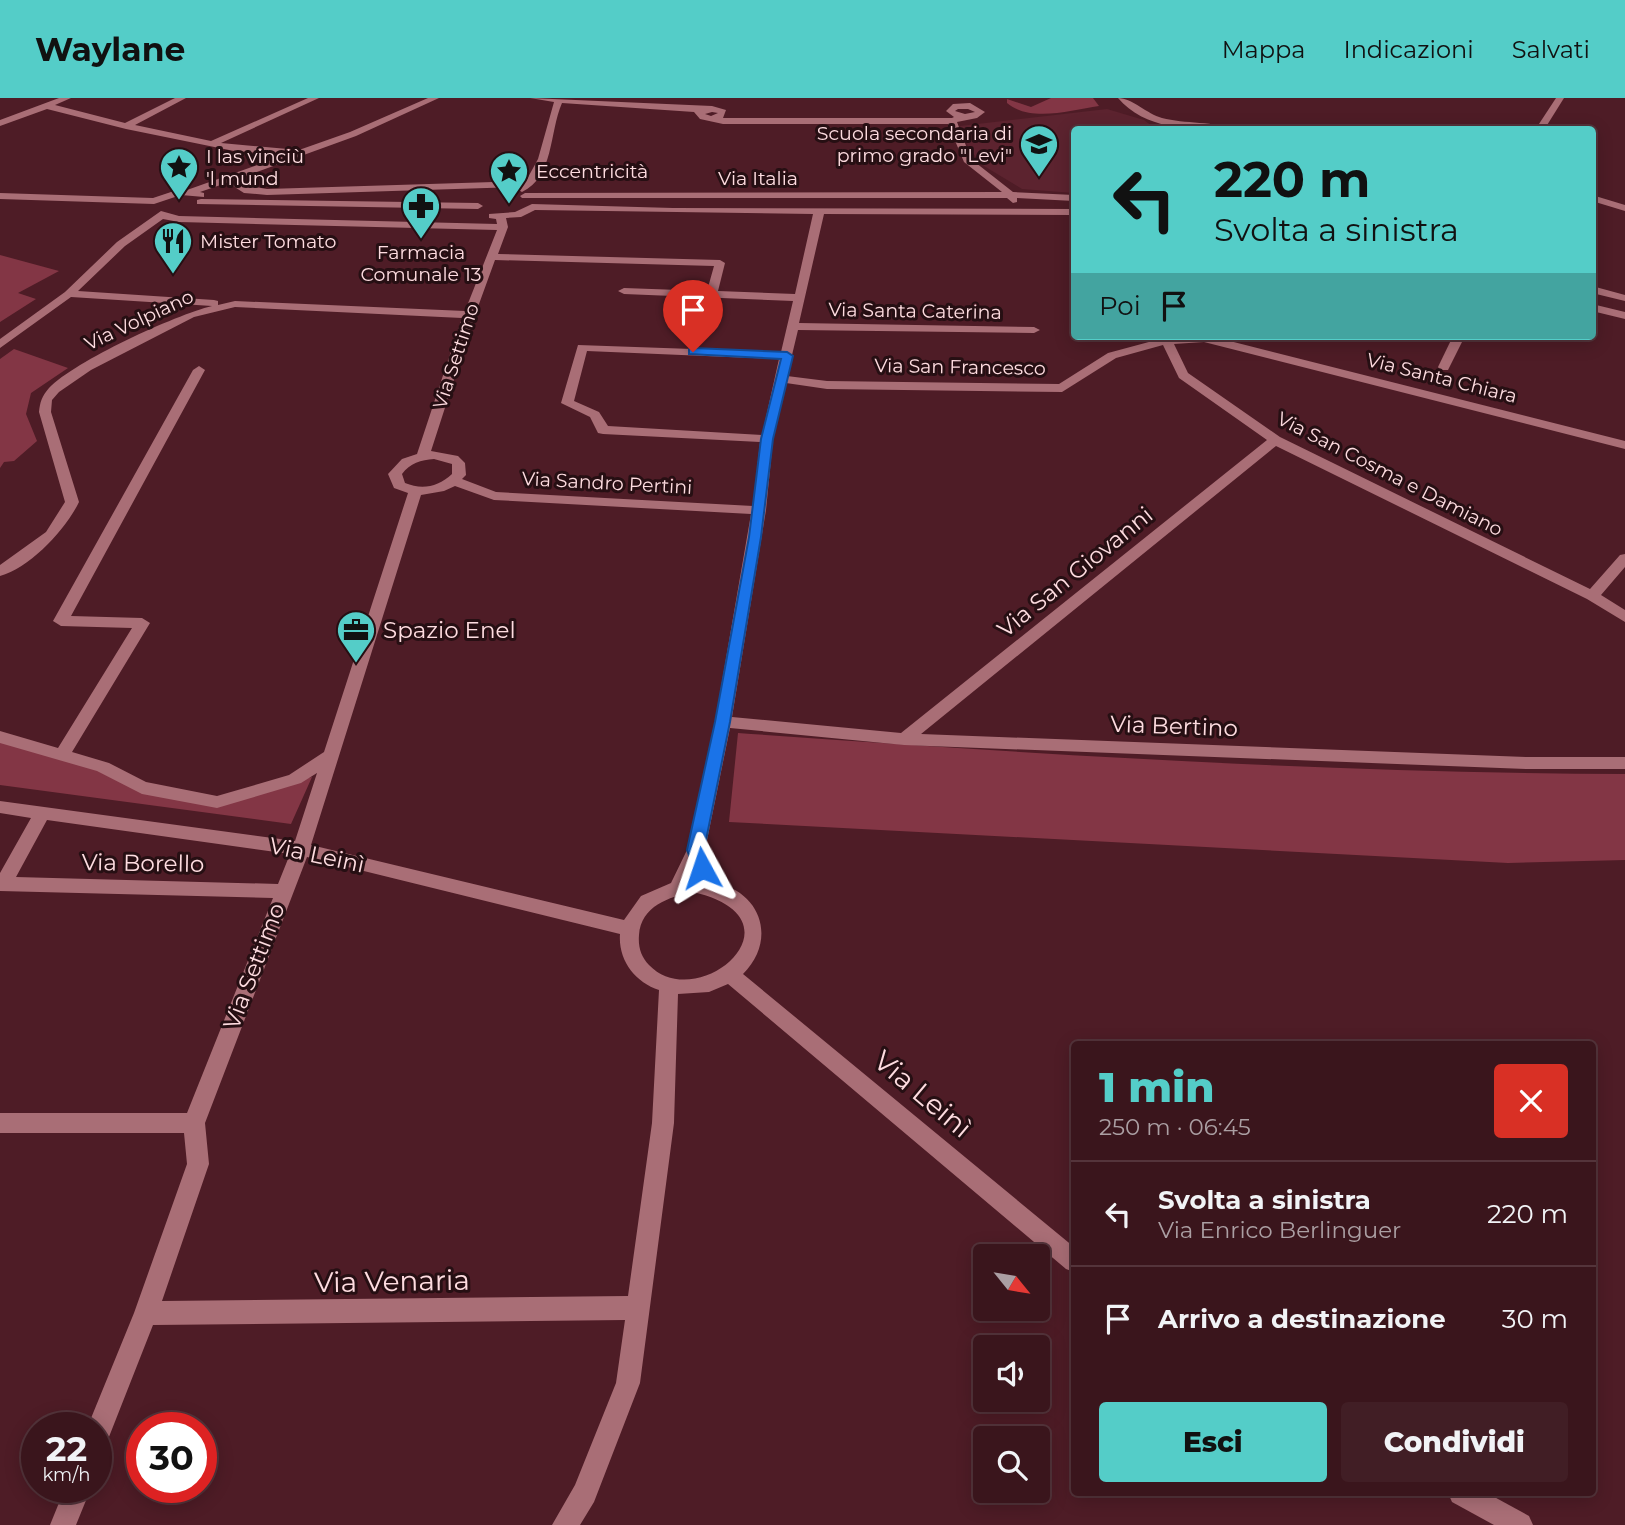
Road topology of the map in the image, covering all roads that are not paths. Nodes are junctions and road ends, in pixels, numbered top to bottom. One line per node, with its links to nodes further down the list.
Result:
1 (67, 98): 10 (street)
2 (182, 98): 13 (street)
3 (315, 98): 16 (street)
4 (435, 98): 17 (street)
5 (534, 98): 8 (street)
6 (1122, 98): 14 (street)
7 (1560, 98): 15 (street)
8 (558, 99): 11 (street); 19 (street)
9 (965, 102): 11 (street); 11 (street)
10 (47, 106): 12 (street); 13 (street)
11 (956, 117): 22 (street)
12 (0, 123)
13 (126, 126): 16 (street)
14 (1182, 126)
15 (1542, 126)
16 (213, 143): 17 (street)
17 (301, 154): 18 (street)
18 (237, 176): 19 (street); 20 (street)
19 (532, 183): 21 (street)
20 (191, 192): 27 (street); 28 (street)
21 (512, 194): 24 (street, Via Italia); 29 (street)
22 (1011, 195): 24 (street, Via Italia); 25 (street, Via Italia); 32 (street)
23 (0, 196): 27 (street)
24 (525, 196): 30 (street)
25 (1071, 198)
26 (1596, 199): 31 (street)
27 (154, 201): 35 (street)
28 (201, 202): 29 (street); 35 (street)
29 (478, 206): 36 (street)
30 (532, 206): 33 (street, Via Italia); 36 (street)
31 (1625, 208)
32 (1017, 210): 33 (street, Via Italia); 34 (street, Via Italia)
33 (819, 212): 42 (street, Via Santa Caterina)
34 (1071, 213)
35 (162, 214): 36 (street); 40 (street)
36 (502, 222): 37 (street, Via Settimo)
37 (490, 257): 41 (street); 47 (street, Via Settimo)
38 (1596, 290): 43 (street)
39 (624, 291): 41 (street)
40 (69, 294): 44 (street); 55 (street)
41 (712, 295): 42 (street)
42 (800, 298): 49 (street, Via Santa Caterina)
43 (1625, 300): 46 (street)
44 (235, 304): 47 (street, Via Volpiano); 68 (street, Via Volpiano)
45 (1596, 308): 46 (street)
46 (1611, 312): 48 (street)
47 (469, 315): 63 (street, Via Settimo)
48 (1625, 316)
49 (794, 326): 50 (street, Via Santa Caterina); 56 (street, Via Santa Caterina)
50 (1034, 330)
51 (1158, 340): 59 (street, Via San Francesco)
52 (1166, 340): 61 (street, Via San Cosma e Damiano)
53 (1212, 340): 62 (street, Via Santa Chiara)
54 (1457, 340): 57 (street)
55 (0, 344)
56 (787, 356): 59 (street, Via Santa Caterina); 60 (street)
57 (1444, 367)
58 (199, 370): 75 (street)
59 (782, 379): 60 (street, Via Santa Caterina)
60 (767, 439): 66 (street, Via Santa Caterina)
61 (1275, 440): 69 (street, Via San Cosma e Damiano); 73 (street, Via San Giovanni)
62 (1625, 445)
63 (423, 456): 64 (street); 65 (street)
64 (454, 481): 65 (street); 66 (street, Via Sandro Pertini)
65 (415, 491): 74 (street, Via Settimo)
66 (760, 510): 71 (street, Via Santa Caterina)
67 (1625, 558): 69 (street)
68 (0, 572)
69 (1592, 596): 70 (street, Via San Cosma e Damiano)
70 (1625, 617)
71 (723, 722): 73 (street, Via Bertino); 80 (street, Via Santa Caterina)
72 (0, 737): 75 (street)
73 (904, 739): 76 (street, Via Bertino)
74 (331, 755): 75 (street); 79 (street, Via Settimo)
75 (61, 756)
76 (1625, 763)
77 (0, 807): 78 (street, Via Leinì)
78 (42, 813): 79 (street, Via Leinì); 81 (street, Via Borello)
79 (301, 849): 84 (street, Via Settimo); 85 (street, Via Leinì)
80 (696, 850): 82 (street); 83 (street, Via Santa Caterina)
81 (1, 884): 84 (street, Via Borello)
82 (709, 886): 83 (street); 86 (street)
83 (678, 887): 85 (street)
84 (283, 891): 89 (street, Via Settimo)
85 (630, 929): 87 (street)
86 (731, 975): 87 (street); 90 (street, Via Leinì)
87 (669, 985): 91 (street)
88 (0, 1123): 89 (street)
89 (194, 1123): 92 (street, Via Settimo)
90 (1071, 1258)
91 (638, 1308): 92 (street, Via Venaria); 97 (street)
92 (146, 1313): 93 (street, Via Settimo)
93 (106, 1412)
94 (1467, 1496): 98 (street)
95 (72, 1503): 96 (street)
96 (64, 1525)
97 (565, 1525)
98 (1520, 1525)

